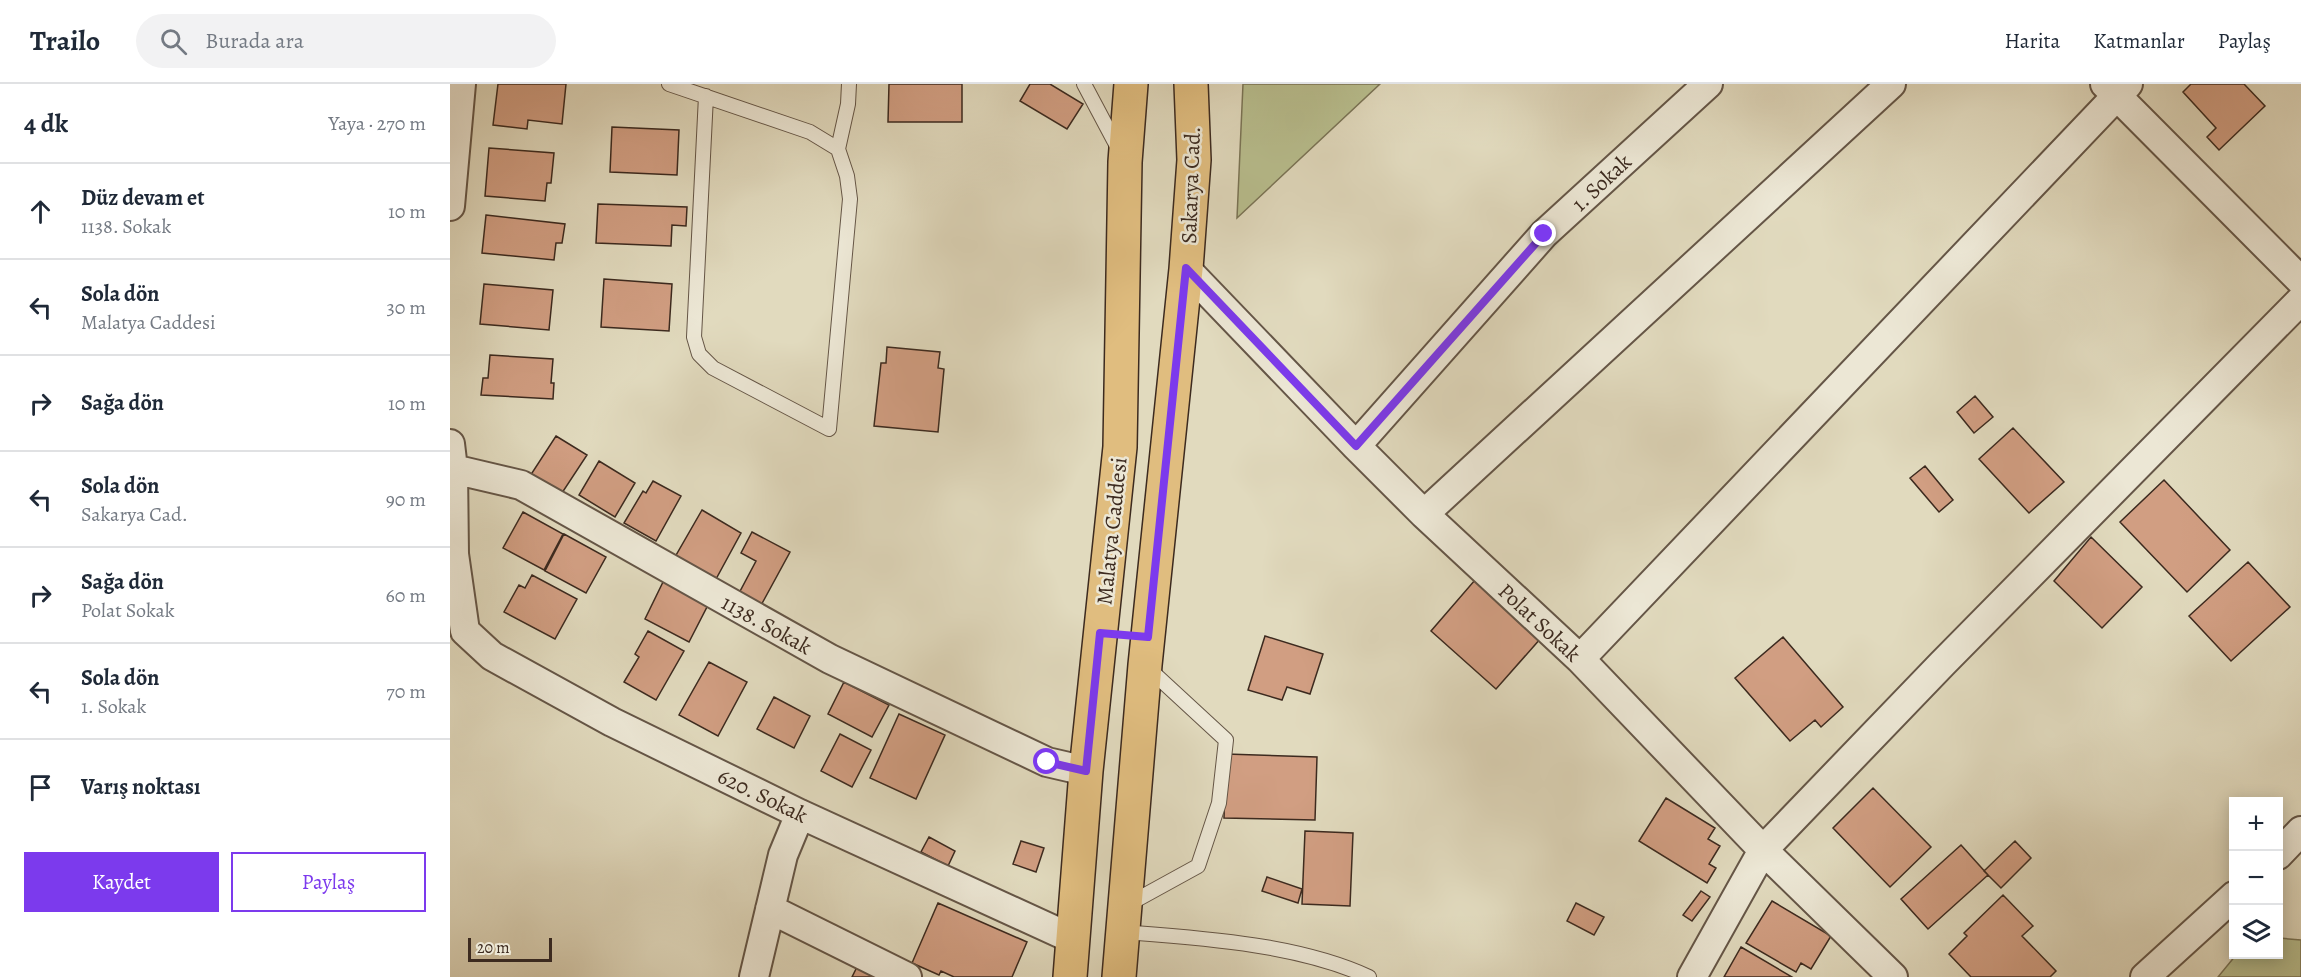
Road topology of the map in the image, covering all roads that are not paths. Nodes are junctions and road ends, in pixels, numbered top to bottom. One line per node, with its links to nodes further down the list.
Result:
1 (461, 84): 13 (street)
2 (669, 84): 10 (lane)
3 (849, 84): 11 (lane)
4 (1084, 84): 12 (lane)
5 (1131, 84): 12 (main road, Malatya Caddesi)
6 (1191, 84): 14 (main road, Sakarya Cad.)
7 (1708, 84): 17 (street, 1. Sokak)
8 (1891, 84): 21 (street)
9 (2117, 88): 15 (street); 24 (street)
10 (706, 96): 11 (lane); 11 (lane)
11 (838, 148)
12 (1125, 162): 19 (main road, Malatya Caddesi)
13 (450, 206)
14 (1186, 268): 17 (street, Polat Sokak); 20 (main road, Sakarya Cad.)
15 (2301, 281)
16 (2301, 300): 28 (street)
17 (1356, 446): 21 (street, Polat Sokak)
18 (451, 456): 25 (street, 1138. Sokak); 26 (street, 620. Sokak)
19 (1114, 505): 20 (main road); 22 (main road, Malatya Caddesi)
20 (1161, 510): 23 (main road, Sakarya Cad.)
21 (1424, 514): 24 (street, Polat Sokak)
22 (1100, 633): 23 (main road); 25 (main road, Malatya Caddesi)
23 (1146, 651): 32 (main road, Sakarya Cad.); 32 (lane)
24 (1580, 659): 28 (street, Polat Sokak)
25 (1086, 771): 33 (main road, Malatya Caddesi)
26 (800, 814): 31 (street); 33 (street, 620. Sokak)
27 (2301, 831): 29 (street)
28 (1763, 850): 39 (street); 40 (street, Polat Sokak)
29 (2282, 851)
30 (2229, 901): 41 (street)
31 (770, 909): 34 (street); 35 (street)
32 (1124, 919): 37 (main road); 38 (lane)
33 (1073, 939): 36 (main road, Malatya Caddesi)
34 (754, 977)
35 (907, 977)
36 (1070, 977)
37 (1119, 977)
38 (1369, 977)
39 (1692, 977)
40 (1893, 977)
41 (2145, 977)

